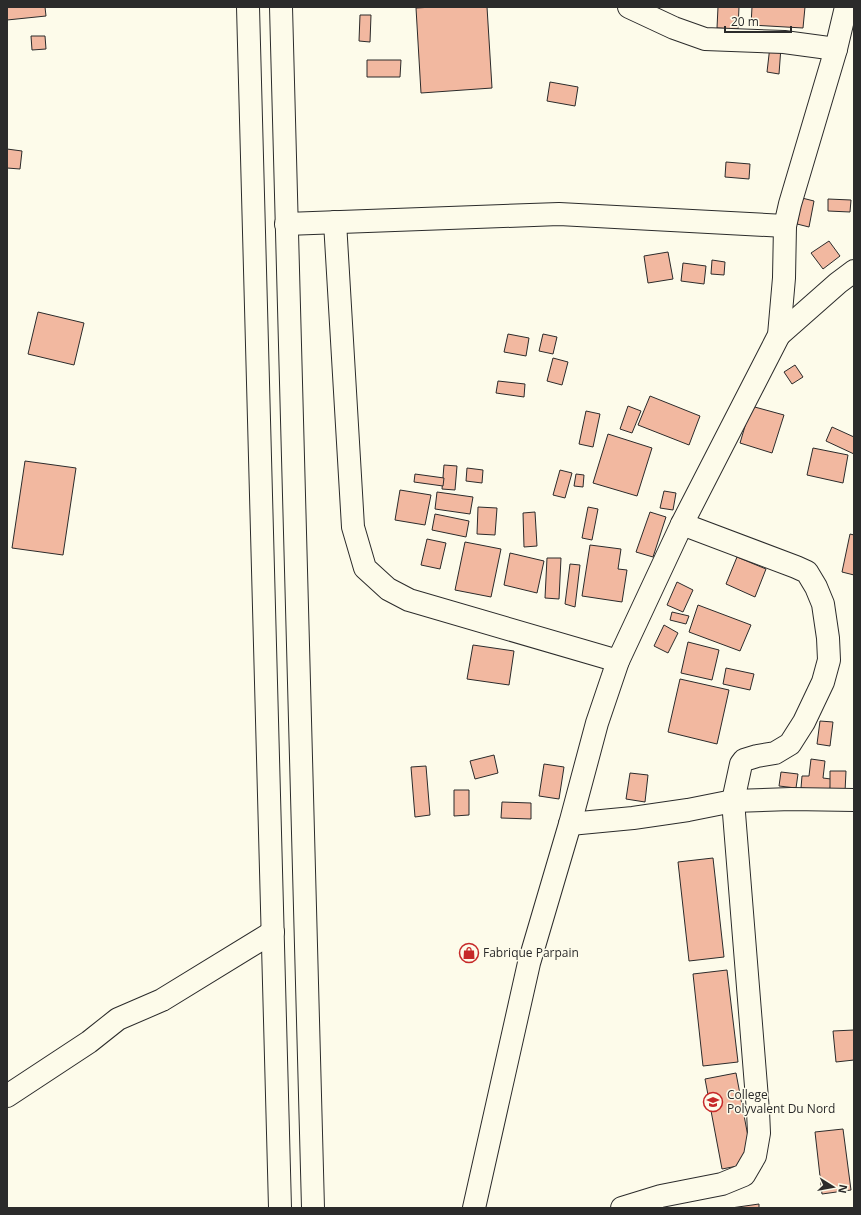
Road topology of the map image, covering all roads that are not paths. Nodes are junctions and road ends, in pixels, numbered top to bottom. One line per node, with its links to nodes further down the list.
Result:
1 (248, 7): 16 (street)
2 (281, 7): 7 (street)
3 (629, 7): 5 (street)
4 (846, 7): 5 (street)
5 (836, 49): 8 (street)
6 (334, 222): 7 (street); 8 (street); 12 (street)
7 (286, 224): 19 (street)
8 (785, 226): 10 (street)
9 (849, 280): 10 (street)
10 (779, 335): 11 (street)
11 (682, 524): 12 (street); 13 (street)
12 (618, 661): 15 (street)
13 (733, 800): 14 (street); 15 (street); 21 (street)
14 (854, 800)
15 (570, 824): 20 (street)
16 (273, 932): 17 (street); 18 (street)
17 (7, 1096)
18 (280, 1208)
19 (313, 1208)
20 (474, 1208)
21 (622, 1208)

